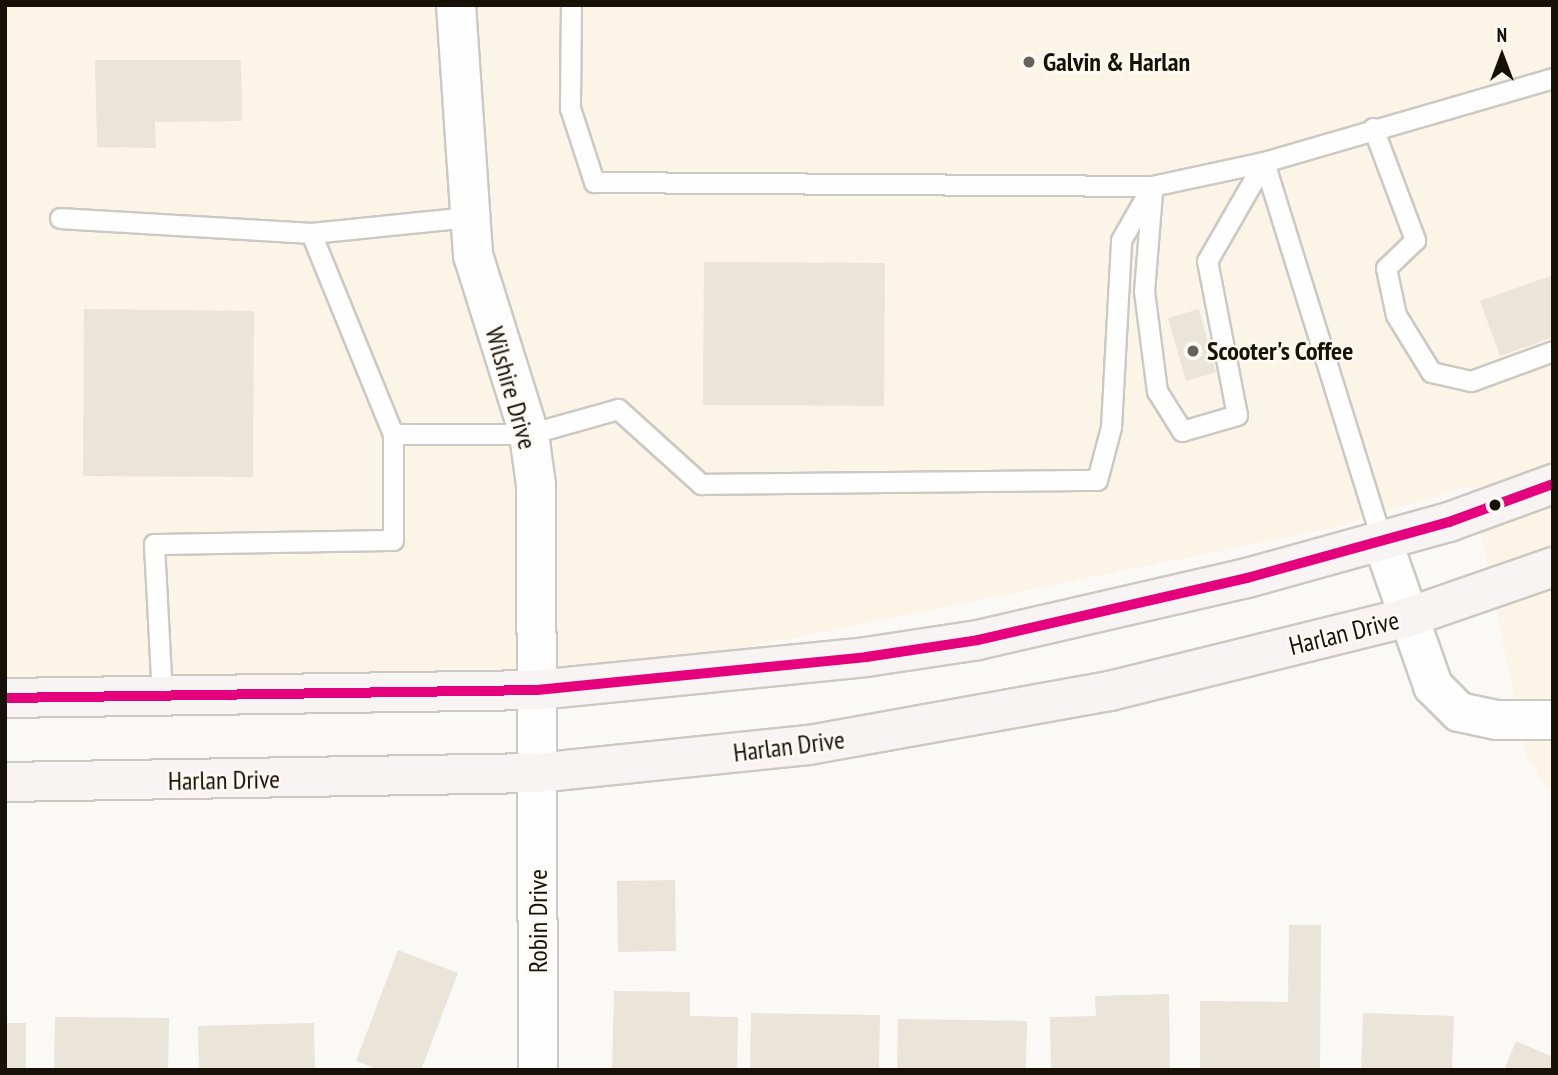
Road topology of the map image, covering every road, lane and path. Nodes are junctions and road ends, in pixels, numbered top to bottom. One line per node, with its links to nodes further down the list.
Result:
1 (456, 5): 7 (street, Wilshire Drive)
2 (571, 5): 6 (lane)
3 (1553, 78): 4 (lane)
4 (1373, 128): 5 (lane); 10 (lane)
5 (1264, 162): 6 (lane); 6 (lane); 14 (lane)
6 (1152, 186): 12 (lane)
7 (469, 217): 9 (lane); 12 (street, Wilshire Drive)
8 (60, 218): 9 (lane)
9 (311, 233): 11 (lane)
10 (1553, 351)
11 (393, 434): 12 (lane); 18 (lane)
12 (529, 434): 17 (street, Wilshire Drive)
13 (1553, 484): 14 (main road)
14 (1382, 540): 16 (street); 17 (main road)
15 (1553, 567): 16 (main road, Harlan Drive)
16 (1406, 618): 20 (street); 21 (main road, Harlan Drive)
17 (537, 690): 18 (main road); 21 (street, Wilshire Drive)
18 (162, 697): 19 (main road)
19 (5, 698)
20 (1553, 720)
21 (537, 773): 22 (main road, Harlan Drive); 23 (street, Robin Drive)
22 (5, 782)
23 (538, 1070)

